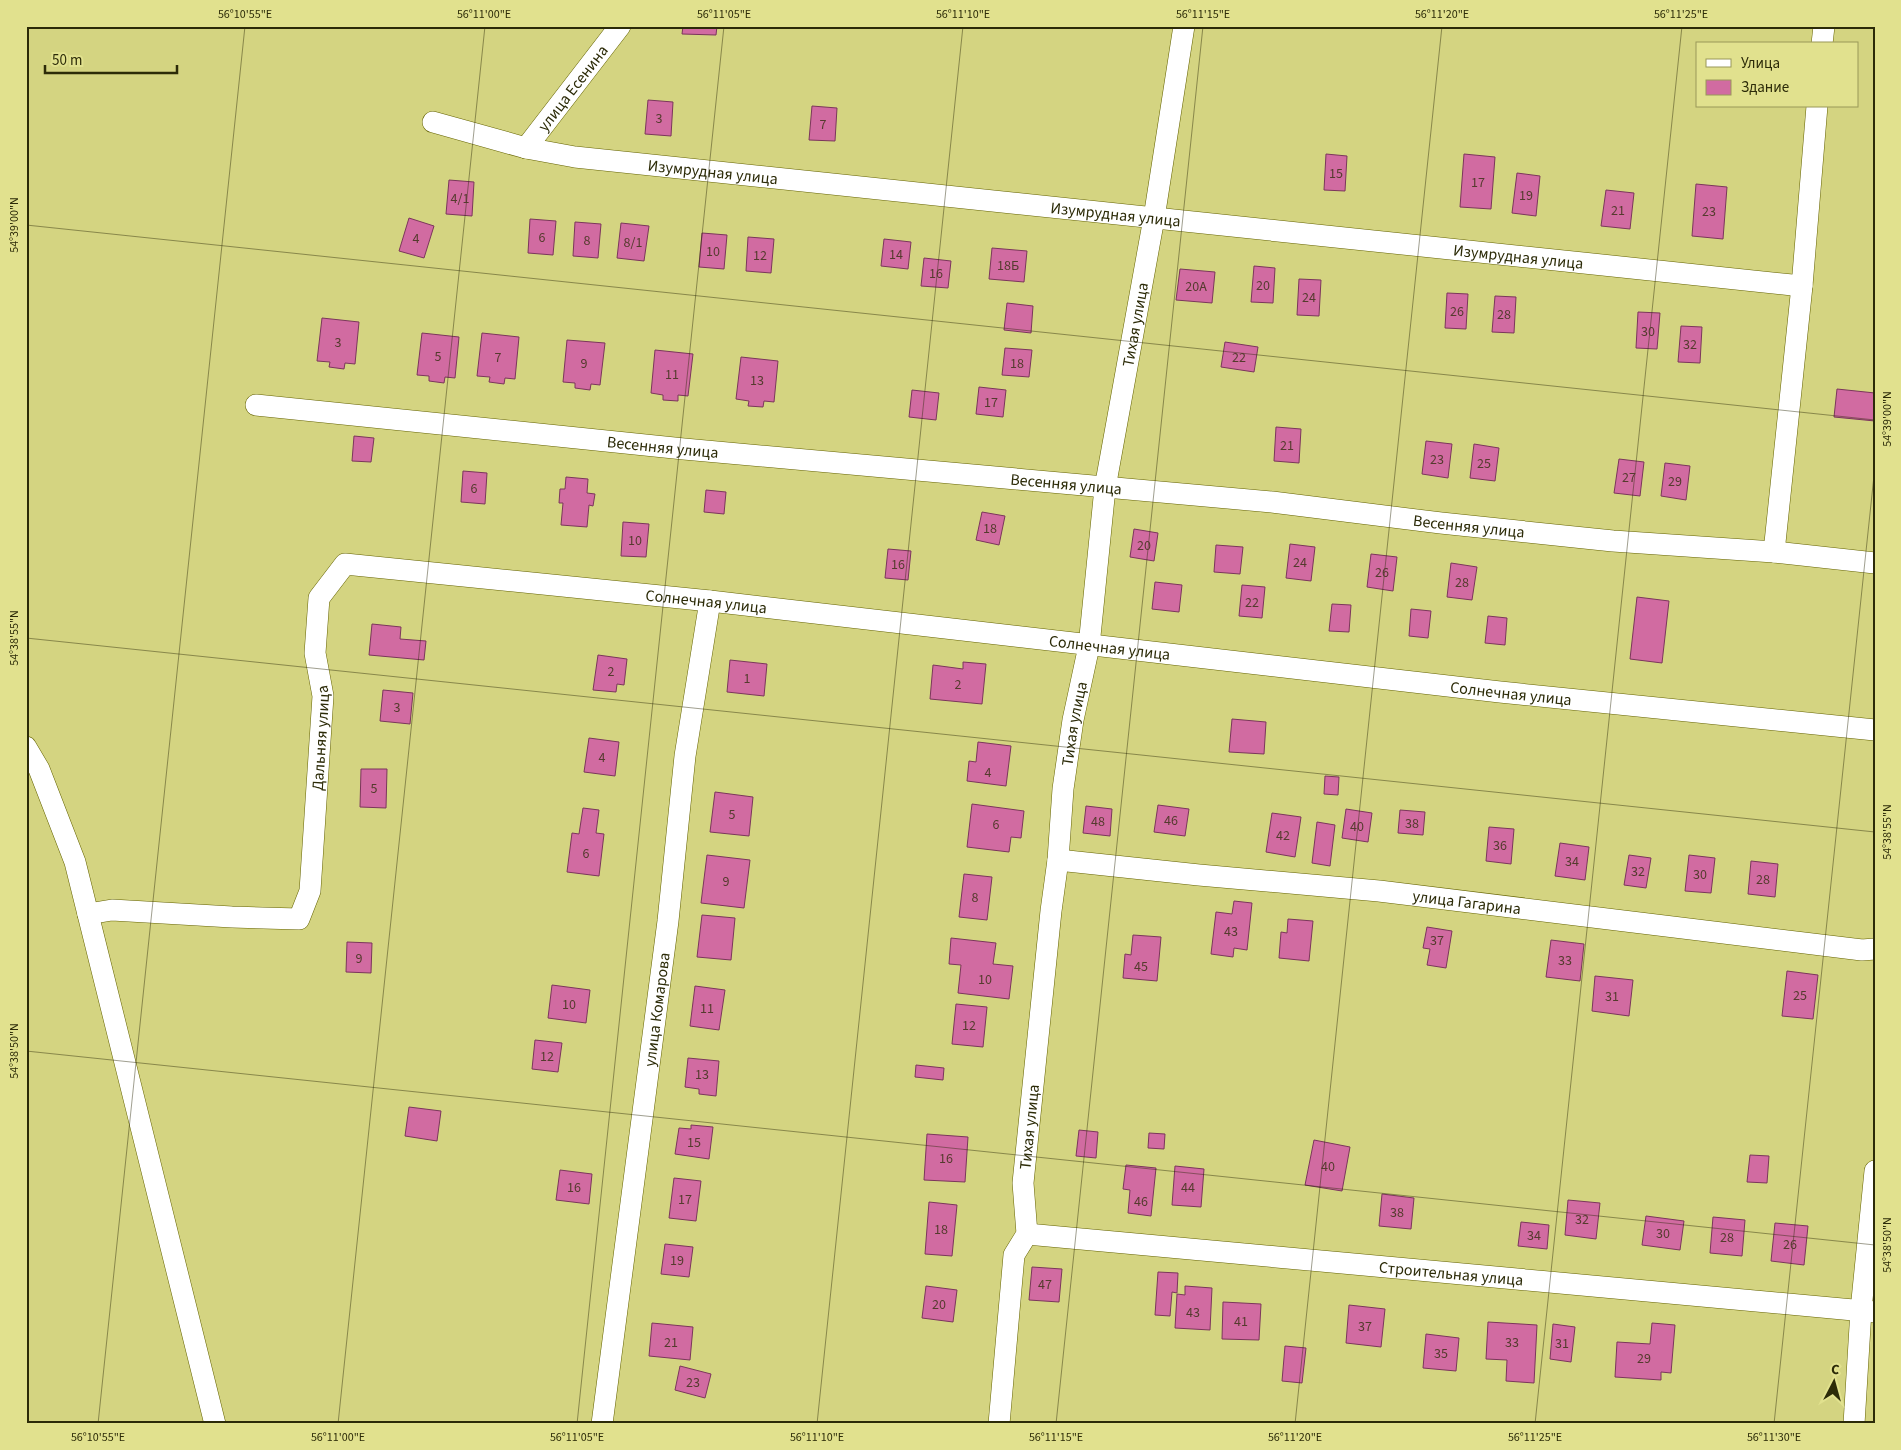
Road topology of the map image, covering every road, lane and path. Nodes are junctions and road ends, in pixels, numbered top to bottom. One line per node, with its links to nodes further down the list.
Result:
1 (620, 26): 7 (street, улица Есенина)
2 (1184, 26): 8 (street, Тихая улица)
3 (1824, 26): 4 (street)
4 (1822, 42)
5 (1817, 108): 9 (street)
6 (433, 122): 7 (street, Изумрудная улица)
7 (526, 148): 8 (street, Изумрудная улица)
8 (1154, 218): 9 (street, Изумрудная улица); 11 (street, Тихая улица)
9 (1802, 286): 12 (street)
10 (256, 405): 11 (street, Весенняя улица)
11 (1106, 488): 12 (street, Весенняя улица); 16 (street, Тихая улица)
12 (1774, 552): 14 (street, Весенняя улица)
13 (345, 564): 15 (street, Солнечная улица); 20 (street, Дальняя улица)
14 (1875, 564)
15 (710, 601): 16 (street, Солнечная улица); 25 (street, улица Комарова)
16 (1089, 646): 17 (street, Солнечная улица); 19 (street, Тихая улица)
17 (1875, 730)
18 (26, 747): 20 (street)
19 (1058, 860): 21 (street, улица Гагарина); 23 (street, Тихая улица)
20 (88, 914): 26 (street)
21 (1875, 949)
22 (1875, 1172): 24 (street)
23 (1027, 1234): 24 (street, Строительная улица); 27 (street)
24 (1868, 1311): 28 (street)
25 (602, 1422)
26 (215, 1424)
27 (999, 1424)
28 (1854, 1424)

